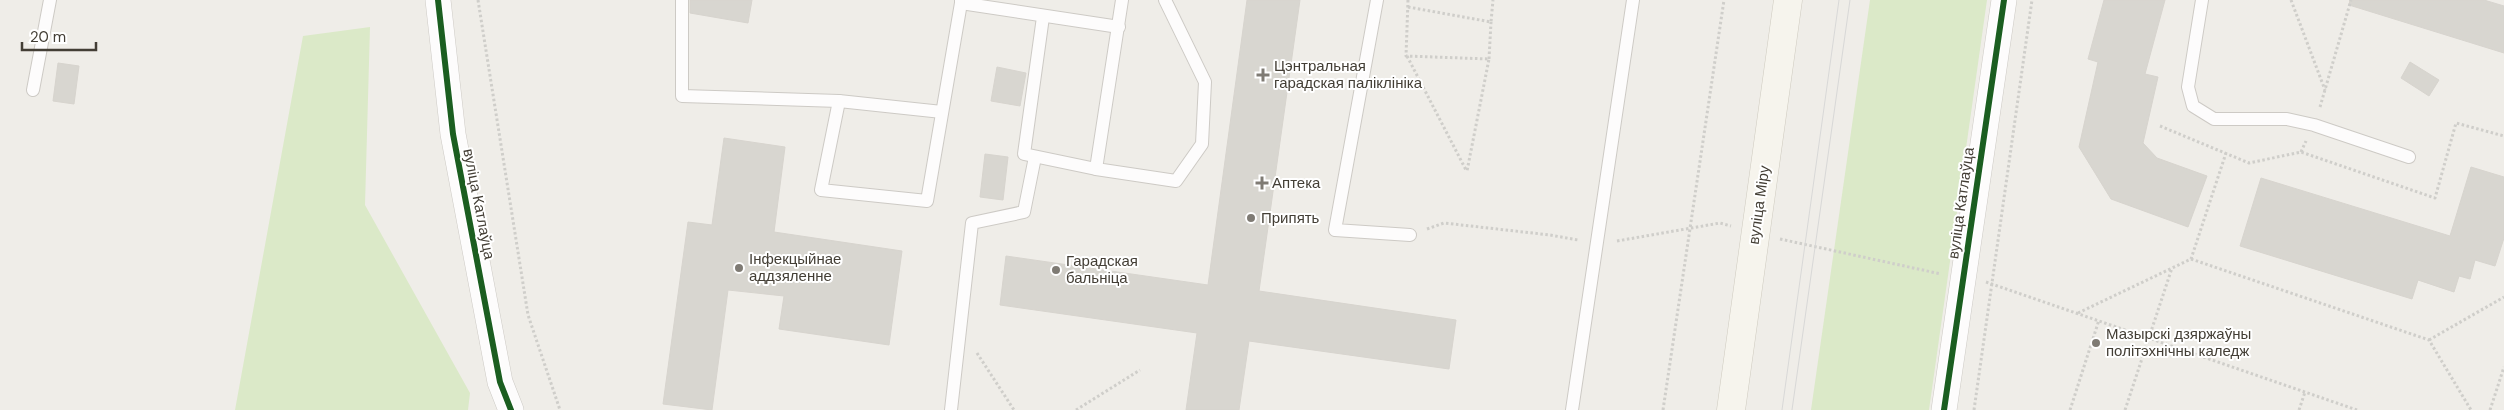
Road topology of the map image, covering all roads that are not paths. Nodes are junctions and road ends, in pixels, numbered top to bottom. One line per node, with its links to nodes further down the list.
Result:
1 (50, 0): 14 (lane)
2 (438, 0): 21 (street, вуліца Катлаўца)
3 (682, 0): 15 (lane)
4 (1122, 0): 13 (lane)
5 (1165, 0): 19 (lane)
6 (1376, 0): 20 (lane)
7 (1633, 0): 23 (lane)
8 (1788, 0): 24 (main road, вуліца Міру)
9 (2004, 0): 25 (street, вуліца Катлаўца)
10 (2202, 0): 18 (lane)
11 (961, 2): 12 (lane); 16 (lane)
12 (1043, 17): 13 (lane); 17 (lane)
13 (1119, 27): 19 (lane)
14 (33, 90)
15 (839, 101): 16 (lane); 16 (lane)
16 (942, 112)
17 (1035, 157): 19 (lane); 22 (lane)
18 (2408, 157)
19 (1096, 169)
20 (1410, 235)
21 (511, 410)
22 (951, 410)
23 (1572, 410)
24 (1730, 410)
25 (1944, 410)

